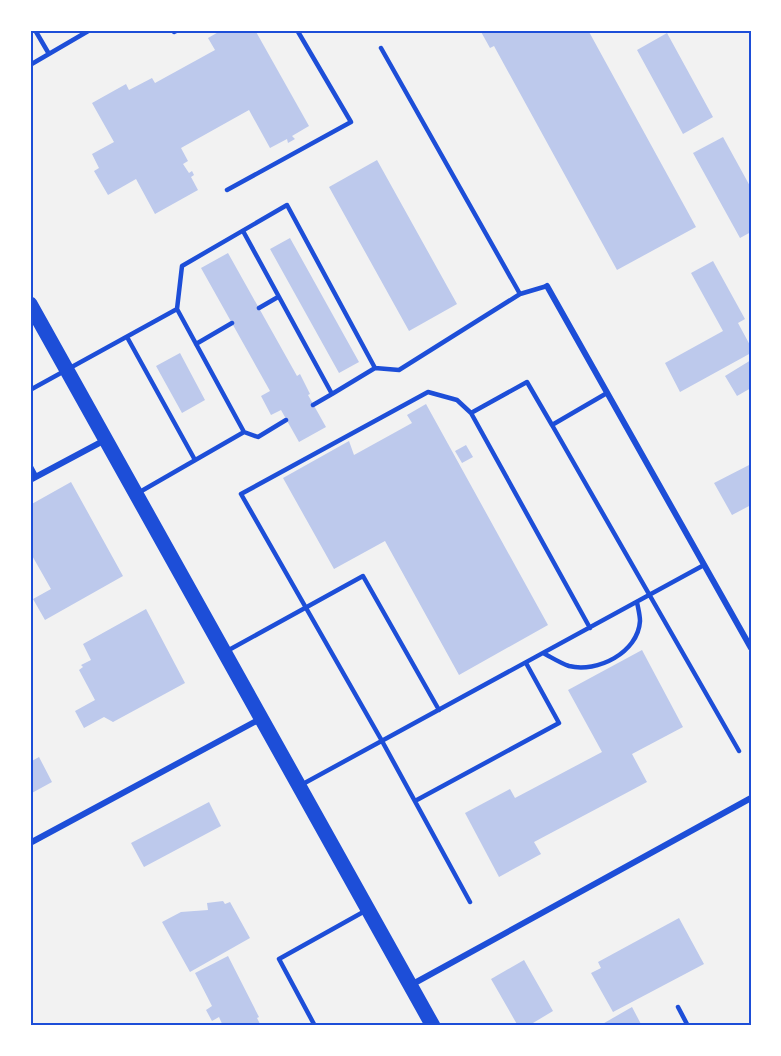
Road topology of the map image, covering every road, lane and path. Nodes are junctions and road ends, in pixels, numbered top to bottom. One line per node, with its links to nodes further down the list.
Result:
1 (35, 30): 7 (lane)
2 (90, 30): 7 (lane)
3 (172, 30): 4 (lane)
4 (178, 30)
5 (297, 30): 9 (lane)
6 (381, 48): 12 (lane)
7 (49, 54): 8 (lane)
8 (30, 65)
9 (227, 190)
10 (243, 231): 13 (lane); 16 (lane); 20 (lane)
11 (547, 286): 12 (lane); 23 (street)
12 (520, 294): 20 (lane)
13 (278, 297): 15 (lane); 24 (lane)
14 (30, 304): 21 (main road)
15 (259, 308)
16 (177, 309): 18 (lane); 19 (lane)
17 (232, 323): 19 (lane)
18 (127, 337): 21 (lane); 31 (lane)
19 (196, 344): 29 (lane)
20 (375, 369): 24 (lane)
21 (67, 370): 22 (lane); 30 (main road)
22 (30, 390)
23 (607, 393): 28 (lane); 35 (street)
24 (332, 394): 25 (lane)
25 (313, 405)
26 (471, 413): 28 (lane); 38 (lane); 39 (lane)
27 (286, 420): 29 (lane)
28 (552, 424): 36 (lane)
29 (244, 432): 31 (lane)
30 (105, 439): 33 (street); 34 (main road)
31 (195, 460): 34 (lane)
32 (30, 465): 33 (lane)
33 (33, 478)
34 (136, 494): 41 (main road)
35 (704, 565): 36 (lane); 40 (street)
36 (649, 595): 37 (lane); 47 (lane)
37 (637, 602): 39 (lane); 42 (lane)
38 (306, 607): 41 (lane); 44 (lane); 46 (lane)
39 (590, 628): 42 (lane)
40 (751, 648)
41 (224, 652): 45 (main road)
42 (543, 653): 43 (lane)
43 (526, 663): 44 (lane); 50 (lane)
44 (439, 710): 46 (lane)
45 (260, 719): 48 (main road); 51 (street)
46 (382, 741): 48 (lane); 50 (lane)
47 (739, 751)
48 (298, 787): 53 (main road)
49 (751, 798): 54 (street)
50 (415, 801): 52 (lane)
51 (30, 843)
52 (471, 902)
53 (368, 909): 54 (main road); 56 (lane)
54 (411, 985): 57 (main road)
55 (678, 1007): 58 (lane)
56 (315, 1026)
57 (433, 1026)
58 (688, 1026)

